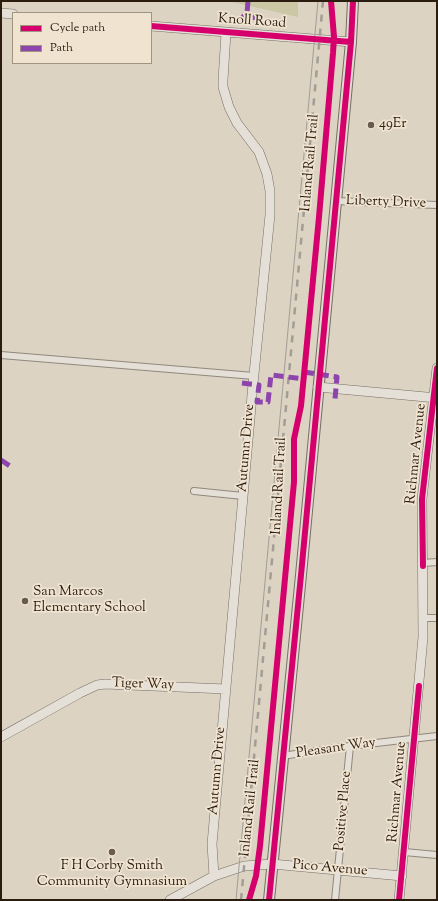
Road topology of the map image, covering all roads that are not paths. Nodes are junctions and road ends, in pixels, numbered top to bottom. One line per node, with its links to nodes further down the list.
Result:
1 (353, 1): 6 (main road)
2 (1, 13): 3 (street)
3 (12, 14)
4 (152, 26): 5 (street, Knoll Road)
5 (226, 33): 6 (street, Knoll Road); 11 (street, Autumn Drive)
6 (351, 42): 7 (main road)
7 (336, 201): 8 (street, Liberty Drive); 12 (main road)
8 (437, 205)
9 (1, 355): 11 (street)
10 (437, 368): 13 (street, Richmar Avenue)
11 (254, 376): 15 (street, Autumn Drive)
12 (318, 387): 13 (street); 25 (main road)
13 (436, 398): 17 (street, Richmar Avenue)
14 (194, 491): 15 (street)
15 (243, 496): 20 (street, Autumn Drive)
16 (437, 562): 17 (street)
17 (423, 563): 18 (street, Richmar Avenue)
18 (423, 618): 19 (street); 23 (street, Richmar Avenue)
19 (437, 618)
20 (226, 689): 22 (street, Tiger Way); 30 (street, Autumn Drive)
21 (437, 736): 23 (street, Pleasant Way)
22 (1, 737)
23 (415, 738): 24 (street, Pleasant Way); 26 (street, Richmar Avenue)
24 (350, 746): 25 (street, Pleasant Way); 29 (street, Positive Place)
25 (282, 756): 28 (main road)
26 (404, 852): 27 (street); 31 (street, Richmar Avenue)
27 (437, 855)
28 (272, 864): 29 (street, Pico Avenue); 30 (street, Pico Avenue); 33 (main road)
29 (338, 869): 31 (street, Pico Avenue); 34 (street, Positive Place)
30 (214, 876): 32 (street, Pico Avenue)
31 (402, 876): 35 (street, Richmar Avenue)
32 (170, 900)
33 (269, 900)
34 (335, 900)
35 (399, 900)

